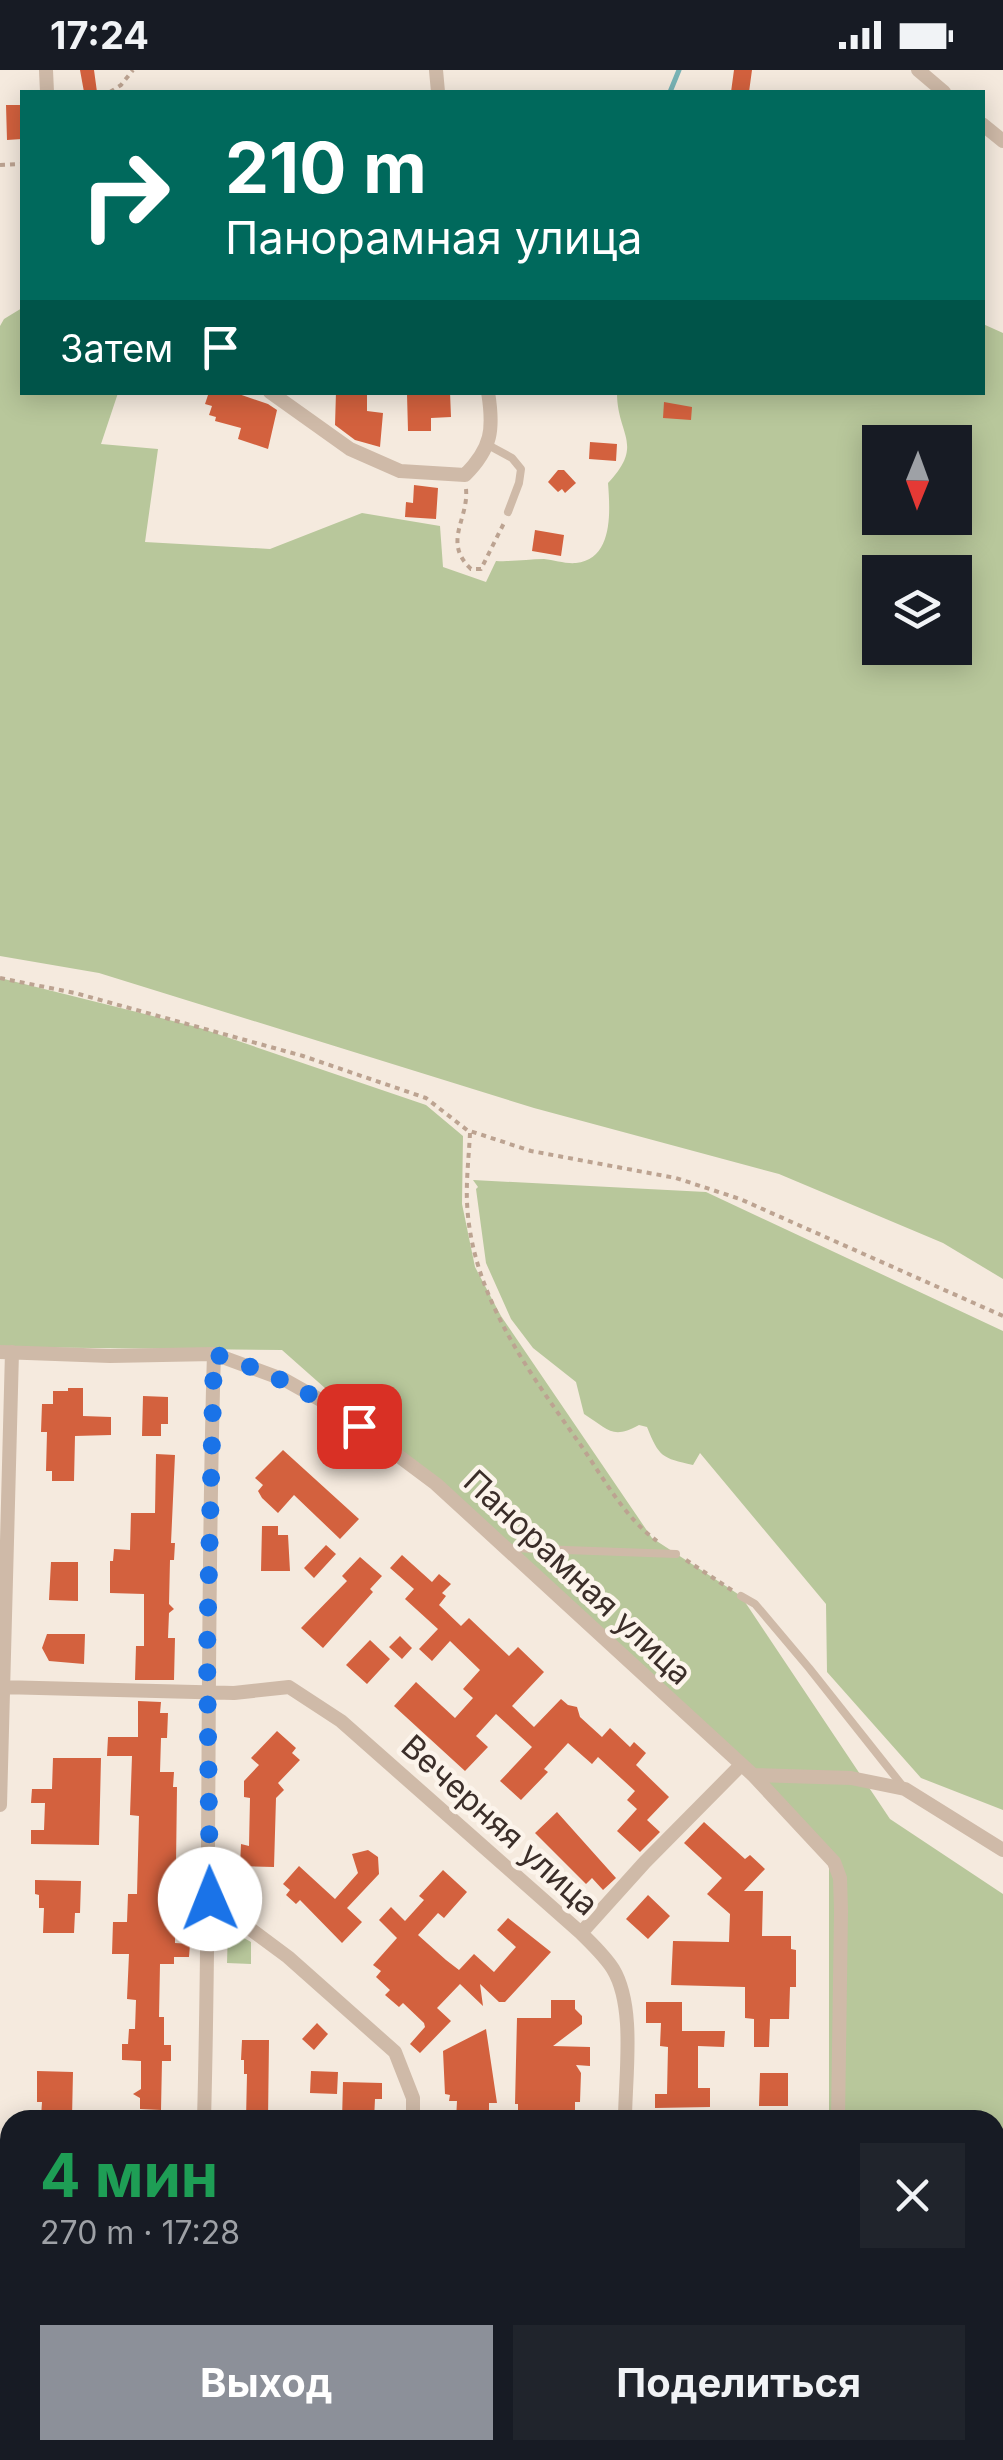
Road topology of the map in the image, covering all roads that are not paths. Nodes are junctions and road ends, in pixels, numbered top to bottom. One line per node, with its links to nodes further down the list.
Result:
1 (918, 70): 2 (street)
2 (942, 90)
3 (274, 395): 5 (street)
4 (488, 395): 5 (street)
5 (488, 446): 6 (lane)
6 (508, 512)
7 (6, 1352): 8 (street, Панорамная улица); 12 (street)
8 (214, 1354): 9 (street, Панорамная улица); 13 (street)
9 (505, 1548): 10 (lane); 14 (street, Панорамная улица)
10 (676, 1554)
11 (741, 1596): 15 (lane)
12 (1, 1686): 13 (street, Вечерняя улица); 16 (street)
13 (207, 1691): 18 (street); 19 (street, Вечерняя улица)
14 (747, 1770): 15 (street); 19 (street); 23 (street, Панорамная улица)
15 (904, 1789): 17 (street)
16 (0, 1804)
17 (1003, 1850)
18 (210, 1899): 20 (street); 21 (street)
19 (582, 1932): 22 (street, Вечерняя улица)
20 (204, 2110)
21 (412, 2110)
22 (624, 2110)
23 (838, 2110)

